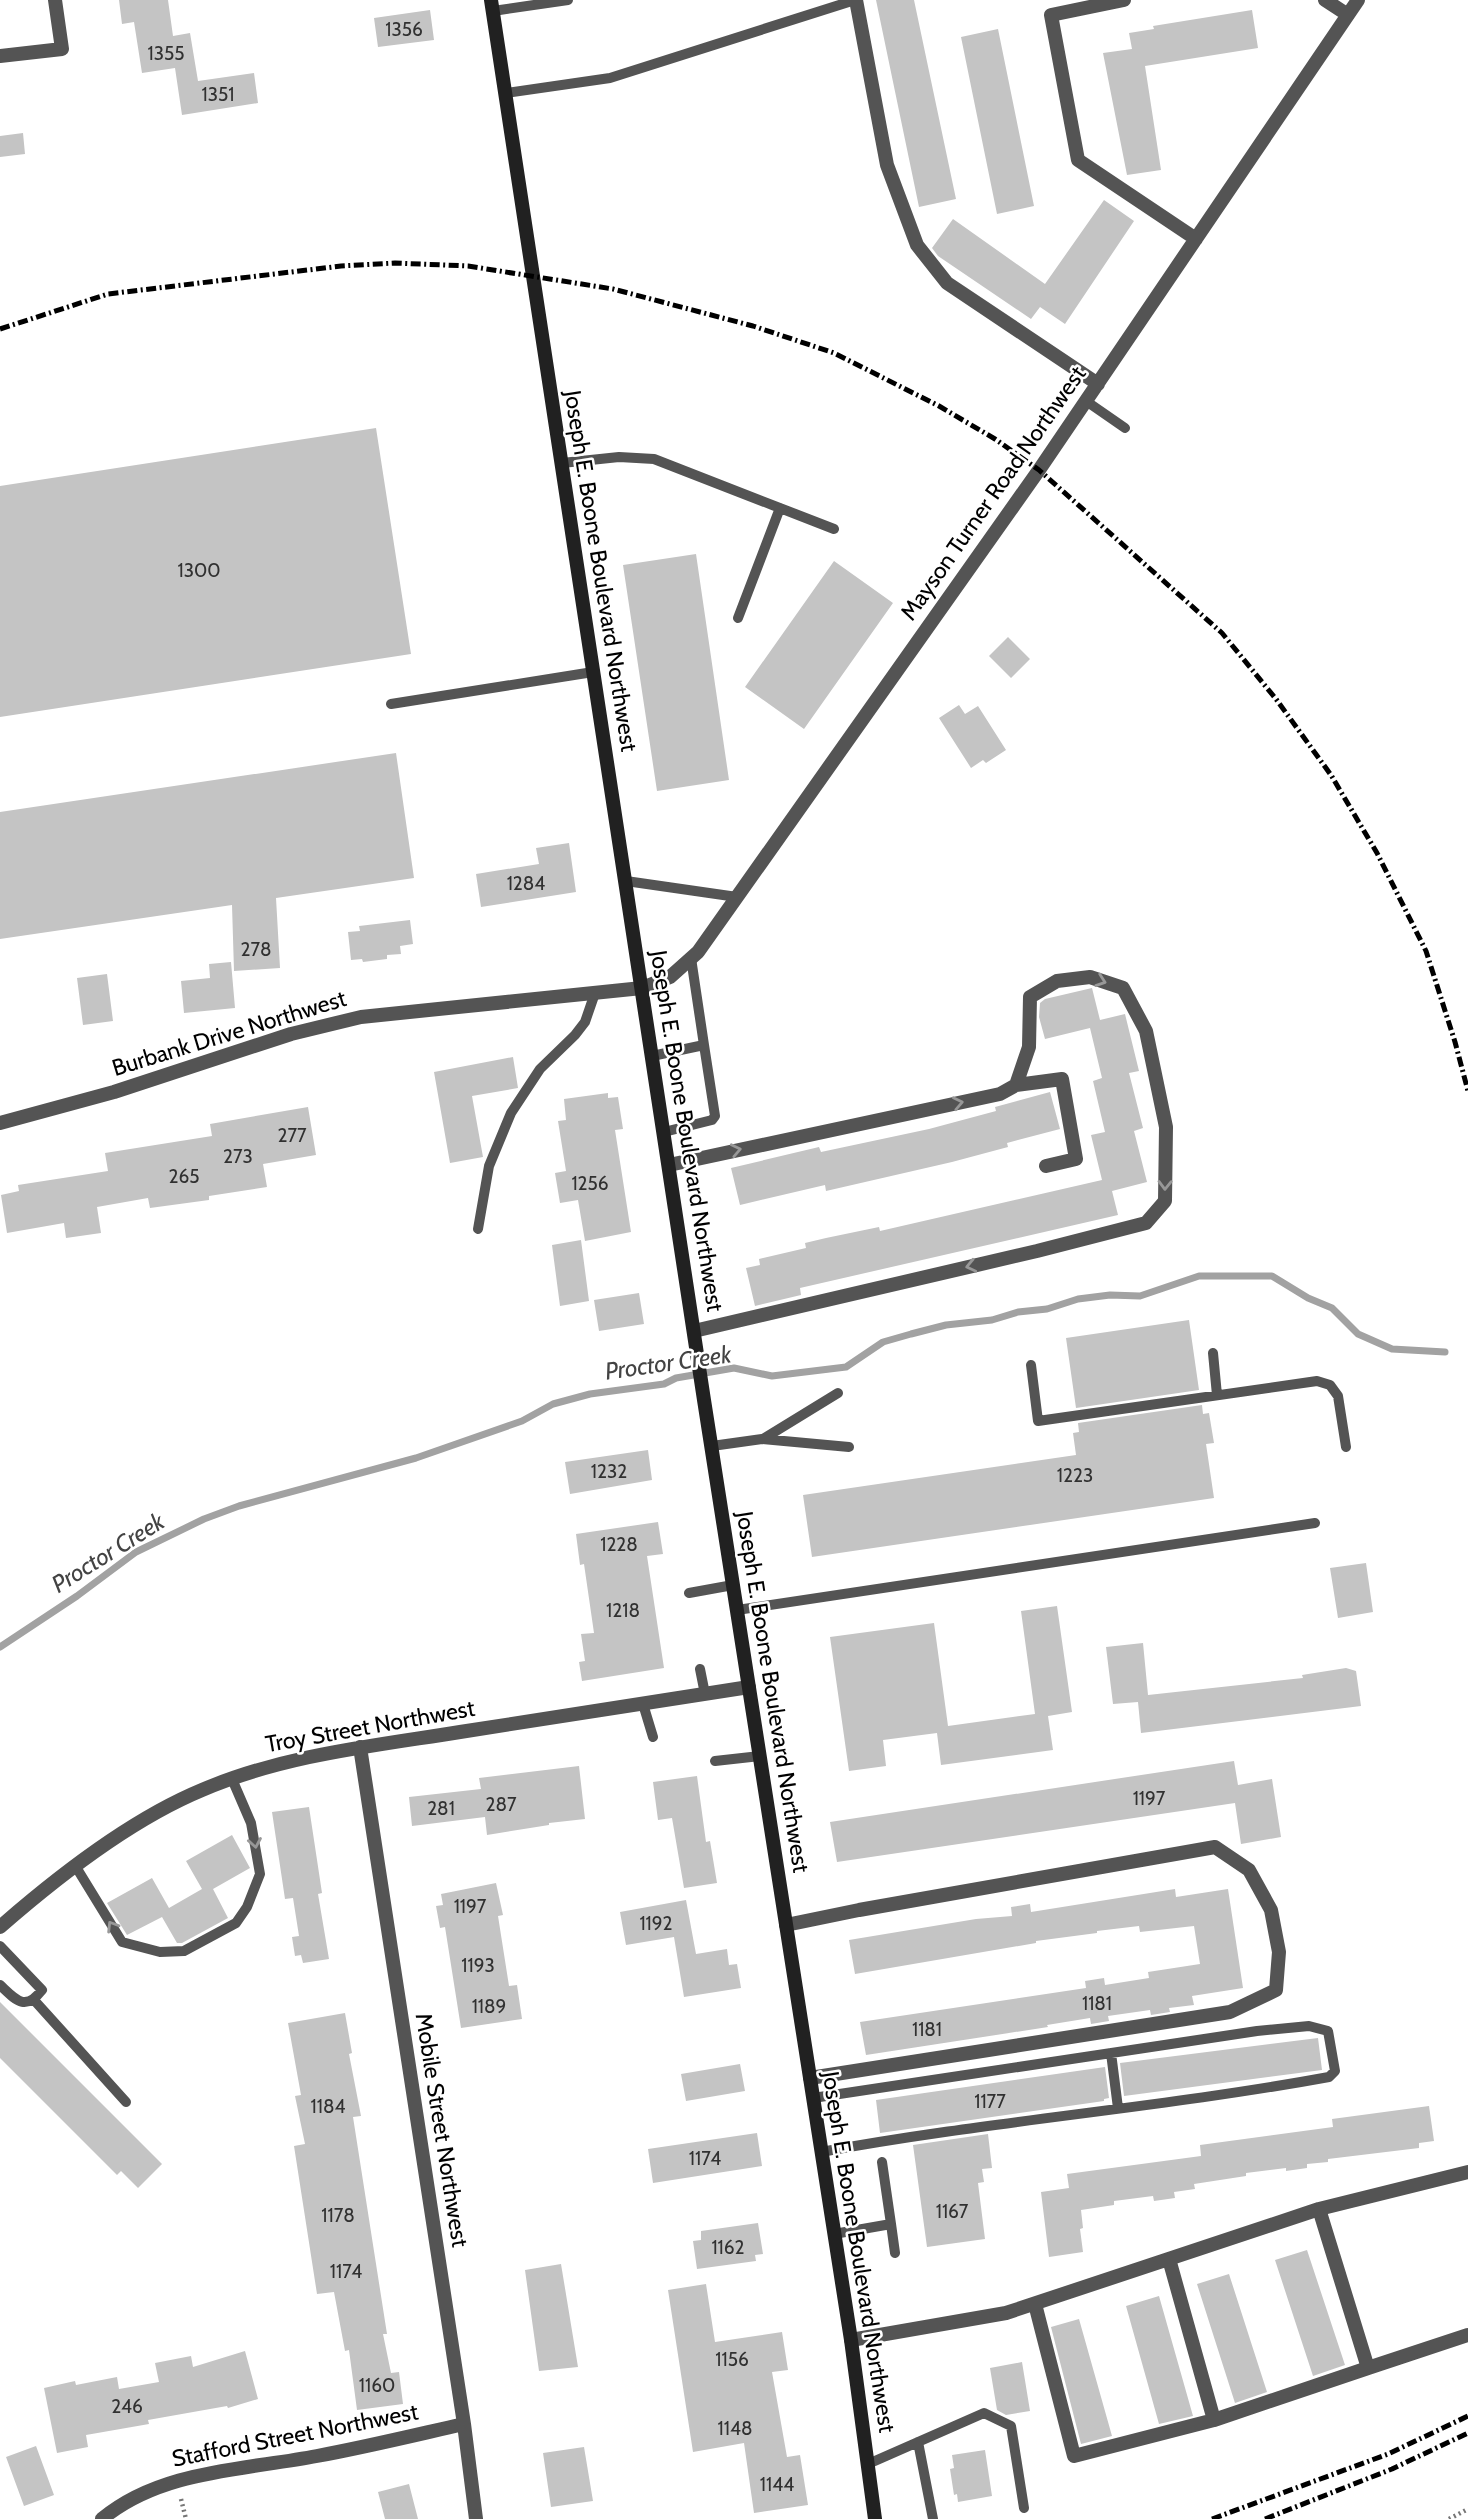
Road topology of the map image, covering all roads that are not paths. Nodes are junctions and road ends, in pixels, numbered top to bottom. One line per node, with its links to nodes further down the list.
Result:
1 (55, 0): 9 (street)
2 (568, 0): 7 (lane)
3 (855, 0): 10 (lane); 12 (street)
4 (1124, 0): 11 (street)
5 (1325, 0): 8 (street)
6 (1358, 0): 8 (street, Mayson Turner Road Northwest)
7 (492, 5): 10 (main road, Joseph E. Boone Boulevard Northwest)
8 (1348, 15): 11 (street, Mayson Turner Road Northwest)
9 (0, 56)
10 (506, 93): 15 (main road, Joseph E. Boone Boulevard Northwest)
11 (1196, 239): 12 (street, Mayson Turner Road Northwest)
12 (1098, 384): 13 (street, Mayson Turner Road Northwest)
13 (1086, 401): 14 (lane); 22 (street, Mayson Turner Road Northwest)
14 (1125, 428)
15 (562, 463): 16 (lane); 19 (main road, Joseph E. Boone Boulevard Northwest)
16 (780, 508): 17 (lane); 18 (lane)
17 (834, 529)
18 (738, 618)
19 (593, 672): 20 (lane); 21 (main road, Joseph E. Boone Boulevard Northwest)
20 (391, 704)
21 (626, 881): 22 (lane); 24 (main road, Joseph E. Boone Boulevard Northwest)
22 (737, 897): 23 (street, Mayson Turner Road Northwest)
23 (691, 958): 24 (street, Mayson Turner Road Northwest); 26 (lane)
24 (642, 988): 25 (street, Burbank Drive Northwest); 27 (main road, Joseph E. Boone Boulevard Northwest)
25 (595, 993): 29 (street, Burbank Drive Northwest); 33 (lane)
26 (704, 1045): 27 (lane); 30 (lane)
27 (652, 1056): 30 (main road, Joseph E. Boone Boulevard Northwest)
28 (1016, 1085): 31 (street, one-way to 28); 32 (street); 34 (street, one-way to 34)
29 (0, 1123)
30 (664, 1132): 31 (main road, Joseph E. Boone Boulevard Northwest)
31 (669, 1165): 34 (main road, Joseph E. Boone Boulevard Northwest)
32 (1046, 1166)
33 (478, 1229)
34 (694, 1331): 40 (main road, Joseph E. Boone Boulevard Northwest)
35 (1213, 1353): 38 (lane)
36 (1031, 1365): 38 (lane)
37 (838, 1393): 39 (lane)
38 (1217, 1395): 42 (lane)
39 (762, 1439): 40 (lane); 41 (lane)
40 (712, 1446): 44 (main road, Joseph E. Boone Boulevard Northwest)
41 (849, 1447)
42 (1346, 1447)
43 (1315, 1523): 46 (lane)
44 (733, 1585): 45 (lane); 46 (main road, Joseph E. Boone Boulevard Northwest)
45 (690, 1593)
46 (737, 1610): 48 (main road, Joseph E. Boone Boulevard Northwest)
47 (700, 1669): 49 (lane)
48 (749, 1687): 49 (street, Troy Street Northwest); 53 (main road, Joseph E. Boone Boulevard Northwest)
49 (705, 1694): 50 (street, Troy Street Northwest)
50 (643, 1704): 51 (lane); 52 (street, Troy Street Northwest)
51 (653, 1737)
52 (360, 1747): 55 (street, Troy Street Northwest); 80 (street, Mobile Street Northwest)
53 (760, 1756): 54 (lane); 57 (main road, Joseph E. Boone Boulevard Northwest)
54 (715, 1761)
55 (232, 1779): 56 (street, Troy Street Northwest); 56 (lane, one-way to 56)
56 (76, 1867): 58 (street, Troy Street Northwest)
57 (786, 1925): 63 (main road, Joseph E. Boone Boulevard Northwest); 63 (street)
58 (0, 1927)
59 (0, 1946): 61 (lane)
60 (0, 1985): 61 (lane)
61 (34, 2000): 65 (lane)
62 (1111, 2053): 64 (lane); 66 (lane); 66 (lane)
63 (810, 2078): 64 (main road, Joseph E. Boone Boulevard Northwest)
64 (813, 2098): 67 (main road, Joseph E. Boone Boulevard Northwest)
65 (126, 2102)
66 (1118, 2108): 67 (lane)
67 (821, 2152): 72 (main road, Joseph E. Boone Boulevard Northwest)
68 (882, 2162): 71 (lane)
69 (1468, 2172): 70 (street)
70 (1320, 2209): 74 (street); 78 (street)
71 (891, 2224): 72 (lane); 73 (lane)
72 (834, 2234): 77 (main road, Joseph E. Boone Boulevard Northwest)
73 (895, 2253)
74 (1169, 2259): 75 (street); 79 (street)
75 (1035, 2304): 77 (street); 79 (street)
76 (1468, 2335): 78 (street)
77 (850, 2340): 82 (main road, Joseph E. Boone Boulevard Northwest)
78 (1368, 2368): 79 (street)
79 (1214, 2420)
80 (464, 2424): 84 (street, Stafford Street Northwest); 85 (street, Mobile Street Northwest)
81 (918, 2442): 82 (lane); 83 (lane); 87 (lane)
82 (868, 2464): 86 (main road, Joseph E. Boone Boulevard Northwest)
83 (1024, 2508)
84 (102, 2519)
85 (476, 2519)
86 (875, 2519)
87 (933, 2519)

